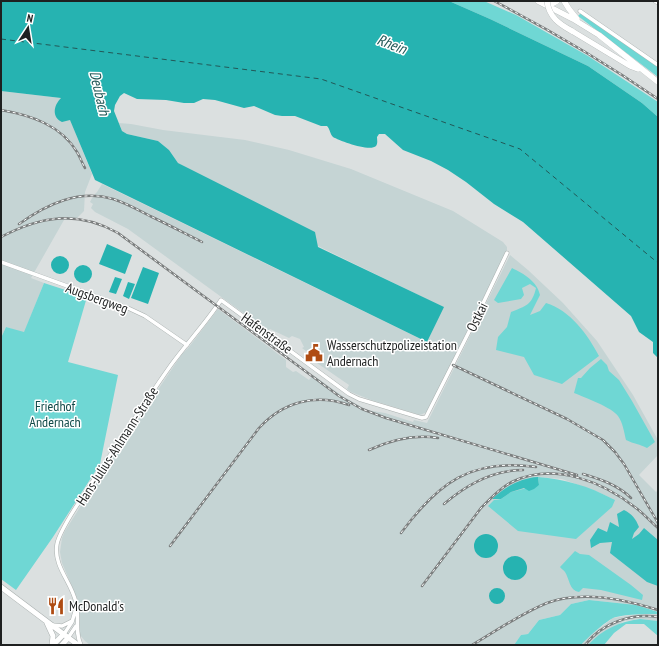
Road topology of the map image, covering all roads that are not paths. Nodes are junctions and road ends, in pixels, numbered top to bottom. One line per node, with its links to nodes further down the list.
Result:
1 (538, 1): 5 (main road)
2 (557, 1): 5 (main road)
3 (564, 1): 8 (main road)
4 (655, 1): 6 (street)
5 (548, 3): 8 (main road); 10 (main road, bridge)
6 (658, 3)
7 (580, 11): 9 (street)
8 (581, 23): 10 (main road)
9 (658, 65)
10 (644, 71): 11 (main road)
11 (658, 82)
12 (507, 254): 16 (street, Ostkai)
13 (1, 262): 15 (street, Augsbergweg)
14 (221, 300): 15 (street, Hans-Julius-Ahlmann-Straße); 16 (street, Hafenstraße)
15 (187, 345): 18 (street, Hans-Julius-Ahlmann-Straße)
16 (419, 418)
17 (1, 587): 20 (street)
18 (77, 605): 19 (street); 21 (street, Hans-Julius-Ahlmann-Straße)
19 (73, 620): 20 (street); 22 (street)
20 (49, 623): 22 (street); 23 (street)
21 (76, 625): 22 (street, Hans-Julius-Ahlmann-Straße); 25 (street, Hans-Julius-Ahlmann-Straße)
22 (66, 636): 23 (street); 24 (street); 25 (street)
23 (53, 645)
24 (62, 645)
25 (79, 645)

